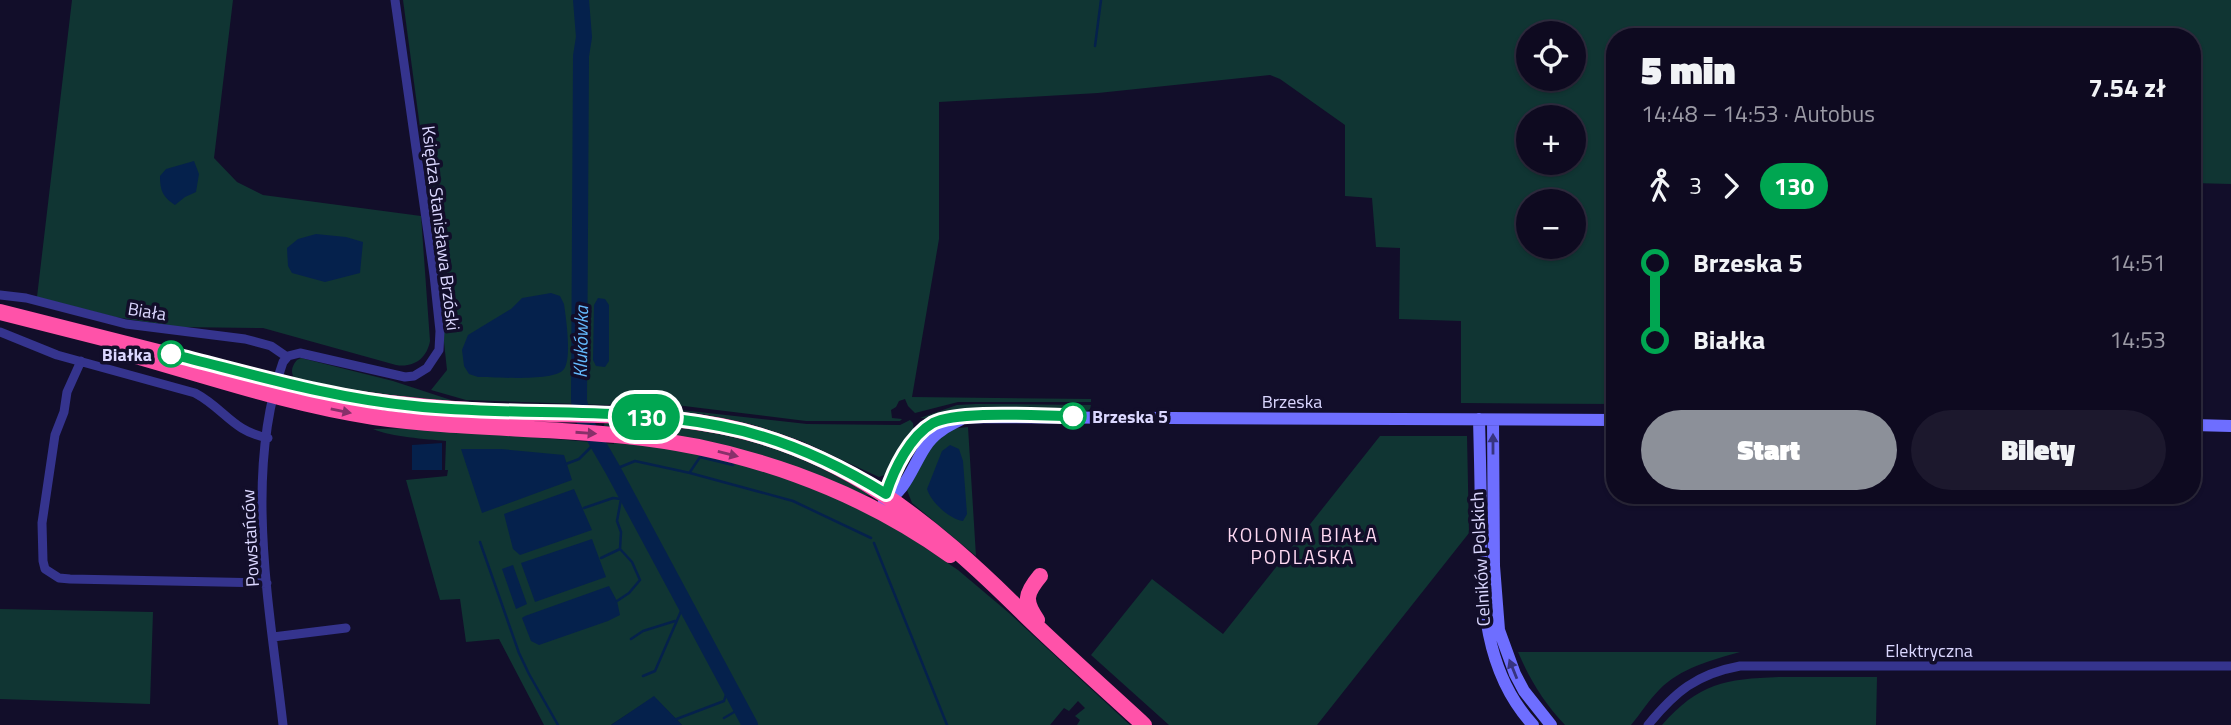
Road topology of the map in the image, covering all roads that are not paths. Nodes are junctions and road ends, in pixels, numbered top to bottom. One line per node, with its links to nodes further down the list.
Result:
1 (395, 0): 6 (street, Księdza Stanisława Brzóski)
2 (0, 295): 6 (street, Biała)
3 (0, 312): 8 (highway)
4 (0, 318): 8 (highway)
5 (0, 332): 7 (street)
6 (287, 357): 8 (street)
7 (80, 361): 14 (street); 19 (street)
8 (276, 388): 14 (street, Powstańców); 15 (highway); 16 (highway, one-way to 16)
9 (1479, 419): 10 (street, Brzeska); 15 (street, Brzeska); 22 (street, Celników Polskich)
10 (1493, 419): 11 (street, Brzeska); 22 (street, Celników Polskich, one-way to 10)
11 (1606, 420)
12 (2201, 425): 13 (street)
13 (2231, 426)
14 (268, 438): 19 (street, Powstańców)
15 (888, 498): 16 (street); 17 (street); 20 (highway)
16 (866, 505): 17 (highway)
17 (890, 518): 20 (highway)
18 (1040, 576): 23 (highway)
19 (267, 583): 24 (street, Powstańców)
20 (1023, 613): 23 (highway)
21 (346, 628): 24 (street)
22 (1493, 631): 28 (street, Celników Polskich); 29 (street, Celników Polskich, one-way to 22)
23 (1046, 634): 27 (highway)
24 (273, 637): 26 (street, Powstańców)
25 (2231, 666): 30 (street, Elektryczna)
26 (283, 725)
27 (1144, 725)
28 (1533, 725)
29 (1551, 725)
30 (1648, 725)

